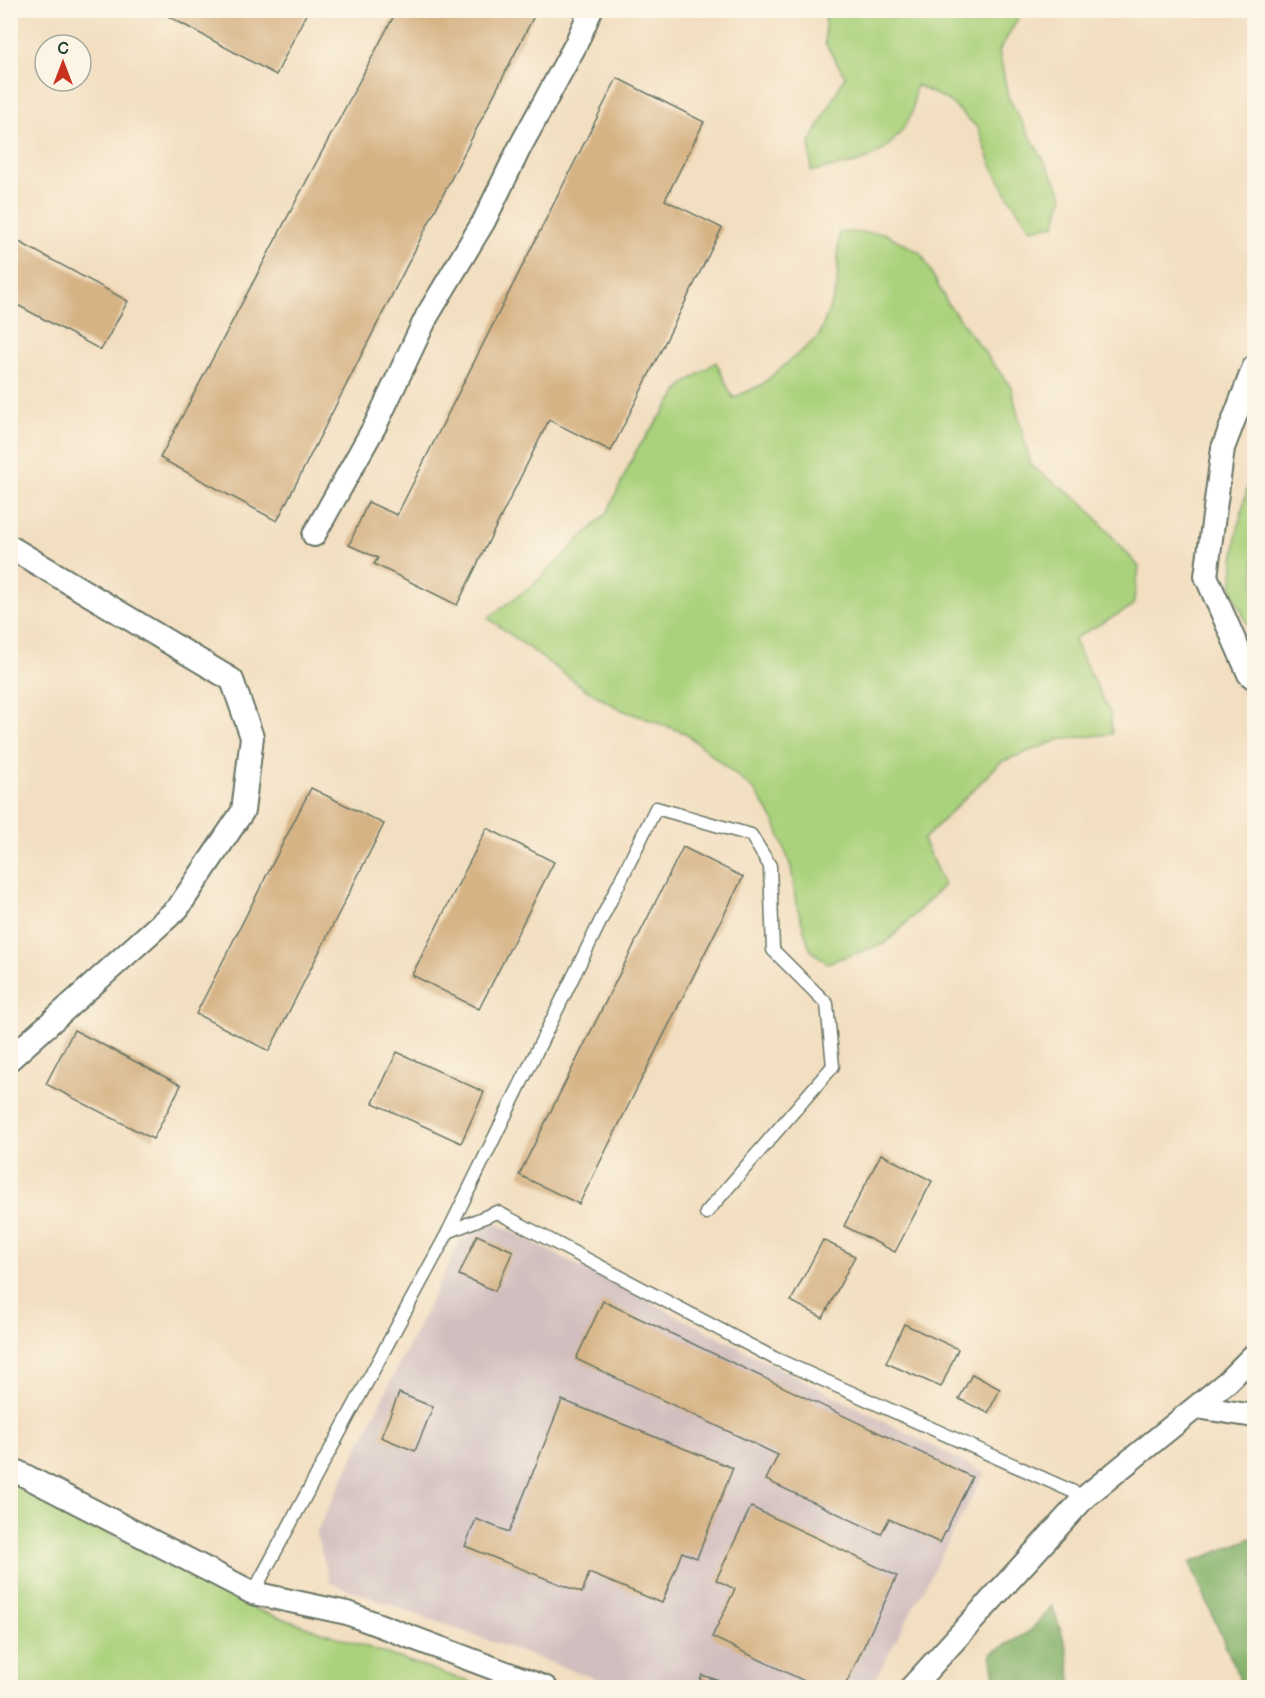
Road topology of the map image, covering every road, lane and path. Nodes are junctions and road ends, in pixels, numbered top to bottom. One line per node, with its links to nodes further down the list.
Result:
1 (591, 10): 3 (street)
2 (1254, 367): 5 (street)
3 (314, 535)
4 (10, 547): 6 (street)
5 (1254, 678)
6 (10, 1059)
7 (706, 1213): 8 (lane)
8 (448, 1232): 13 (lane); 14 (lane)
9 (1254, 1355): 10 (street)
10 (1197, 1407): 11 (street); 13 (street)
11 (1254, 1416)
12 (10, 1468): 14 (street)
13 (1085, 1497): 16 (street)
14 (253, 1593): 15 (street)
15 (546, 1688)
16 (911, 1688)

